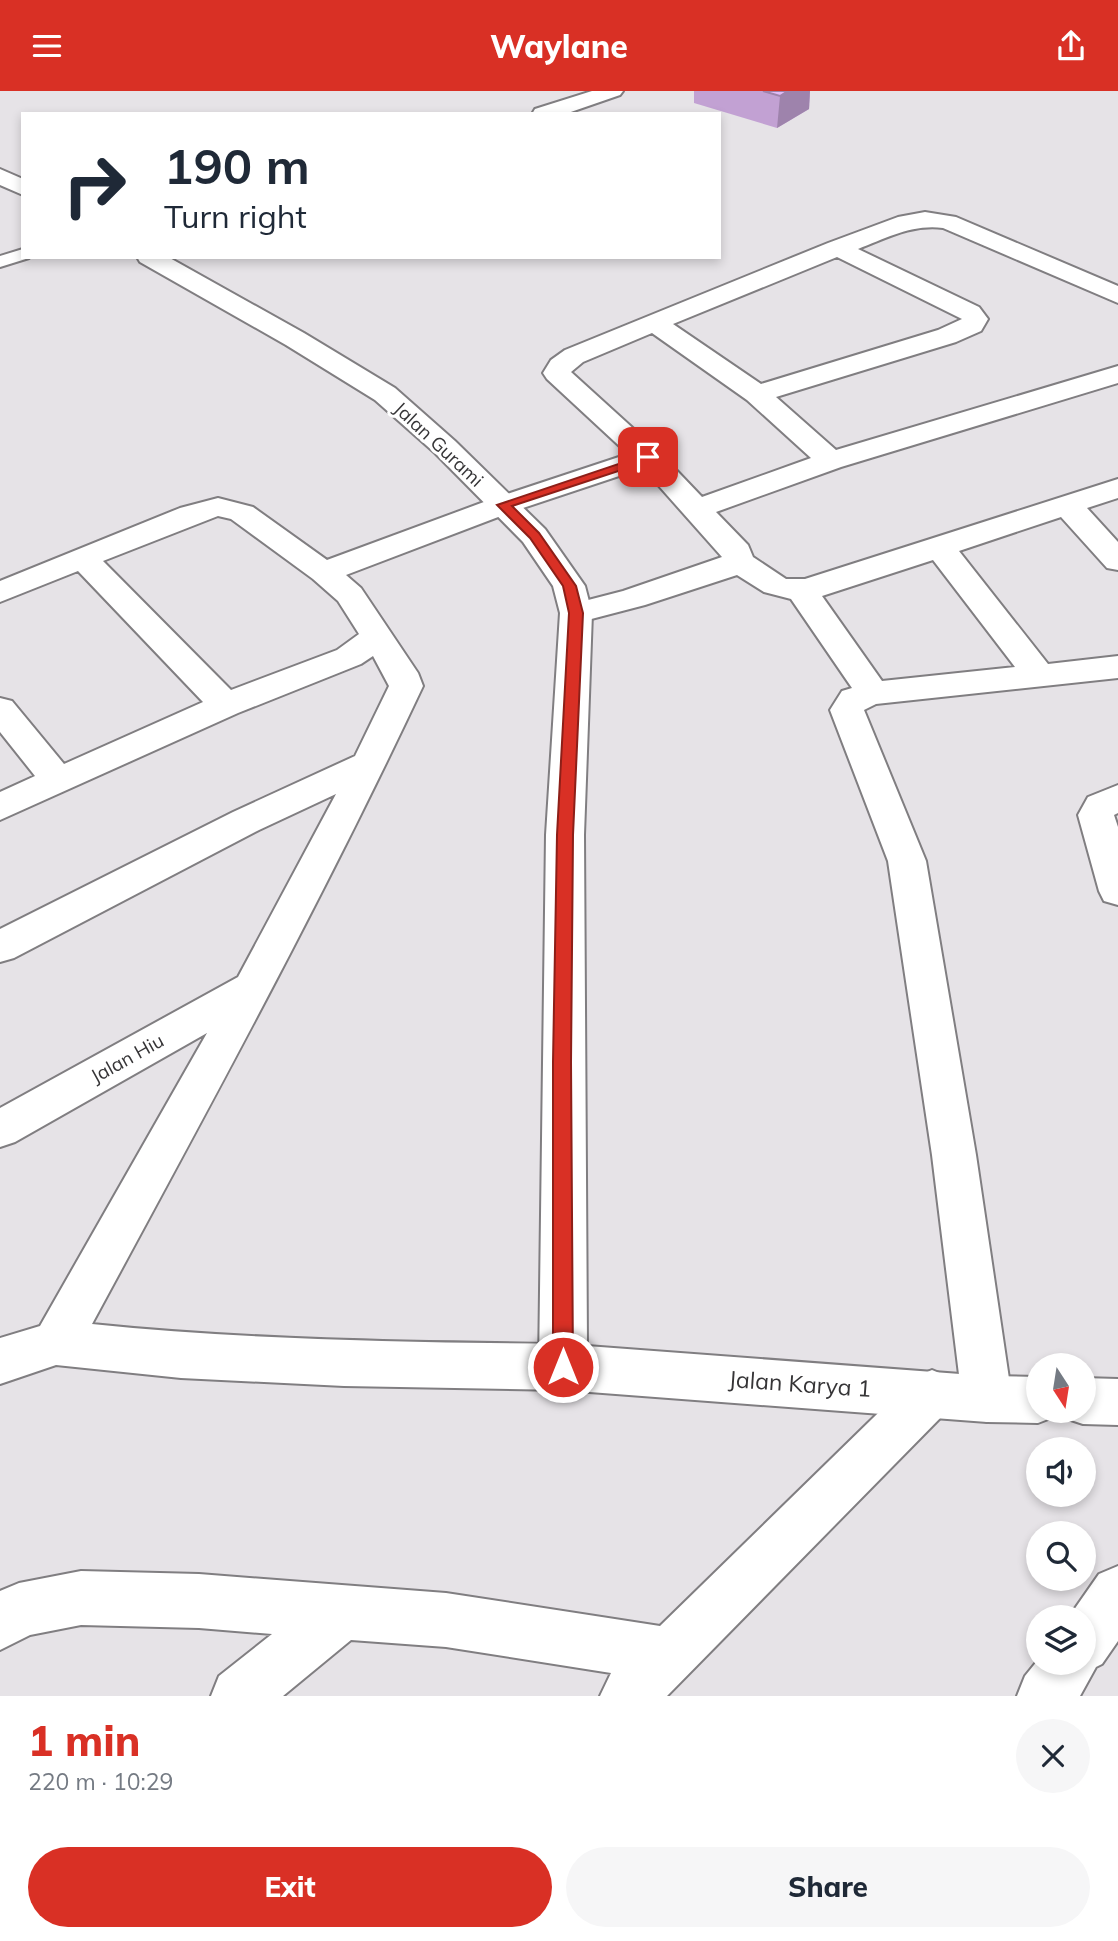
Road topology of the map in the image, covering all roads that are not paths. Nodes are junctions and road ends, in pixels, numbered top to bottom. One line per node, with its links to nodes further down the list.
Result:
1 (613, 91): 2 (street)
2 (549, 112)
3 (0, 176): 4 (street)
4 (21, 187)
5 (837, 248): 9 (street); 10 (street); 12 (street)
6 (21, 255): 8 (lane)
7 (153, 259): 16 (street, Jalan Gurami)
8 (0, 262)
9 (1118, 295)
10 (656, 324): 12 (street); 13 (street)
11 (1118, 374): 14 (street)
12 (757, 394): 14 (street)
13 (648, 457): 16 (street); 18 (street)
14 (831, 461): 18 (street)
15 (1118, 488): 17 (street)
16 (503, 505): 23 (street); 26 (street, Jalan Gurami)
17 (1067, 505): 19 (street); 22 (street)
18 (698, 508): 21 (street)
19 (939, 546): 24 (street); 29 (street)
20 (83, 558): 23 (street); 25 (street); 31 (street)
21 (738, 561): 24 (street); 26 (street)
22 (1118, 561)
23 (324, 572): 27 (street)
24 (801, 590): 30 (street)
25 (0, 592)
26 (576, 613): 43 (street, Jalan Gurami)
27 (377, 637): 31 (street); 33 (street)
28 (1118, 667): 29 (street)
29 (1040, 676): 30 (street)
30 (873, 693): 45 (street)
31 (226, 705): 34 (street)
32 (0, 709): 34 (street)
33 (370, 763): 38 (street); 39 (street)
34 (58, 780): 35 (street)
35 (0, 807)
36 (1111, 809): 37 (street)
37 (1118, 891)
38 (0, 947)
39 (253, 988): 40 (street, Jalan Hiu); 41 (street)
40 (0, 1129)
41 (56, 1343): 42 (street); 43 (street, Jalan Karya 1)
42 (0, 1361)
43 (563, 1367): 44 (street, Jalan Karya 1)
44 (932, 1393): 45 (street, Jalan Karya 1); 53 (street)
45 (987, 1399): 46 (street, Jalan Karya 1)
46 (1026, 1400)
47 (1096, 1401): 48 (street)
48 (1118, 1402)
49 (1118, 1593): 52 (street)
50 (342, 1612): 51 (street); 53 (street); 55 (street)
51 (0, 1623)
52 (1096, 1626)
53 (669, 1655): 56 (street)
54 (1061, 1675): 57 (street)
55 (239, 1696)
56 (628, 1696)
57 (1045, 1696)

